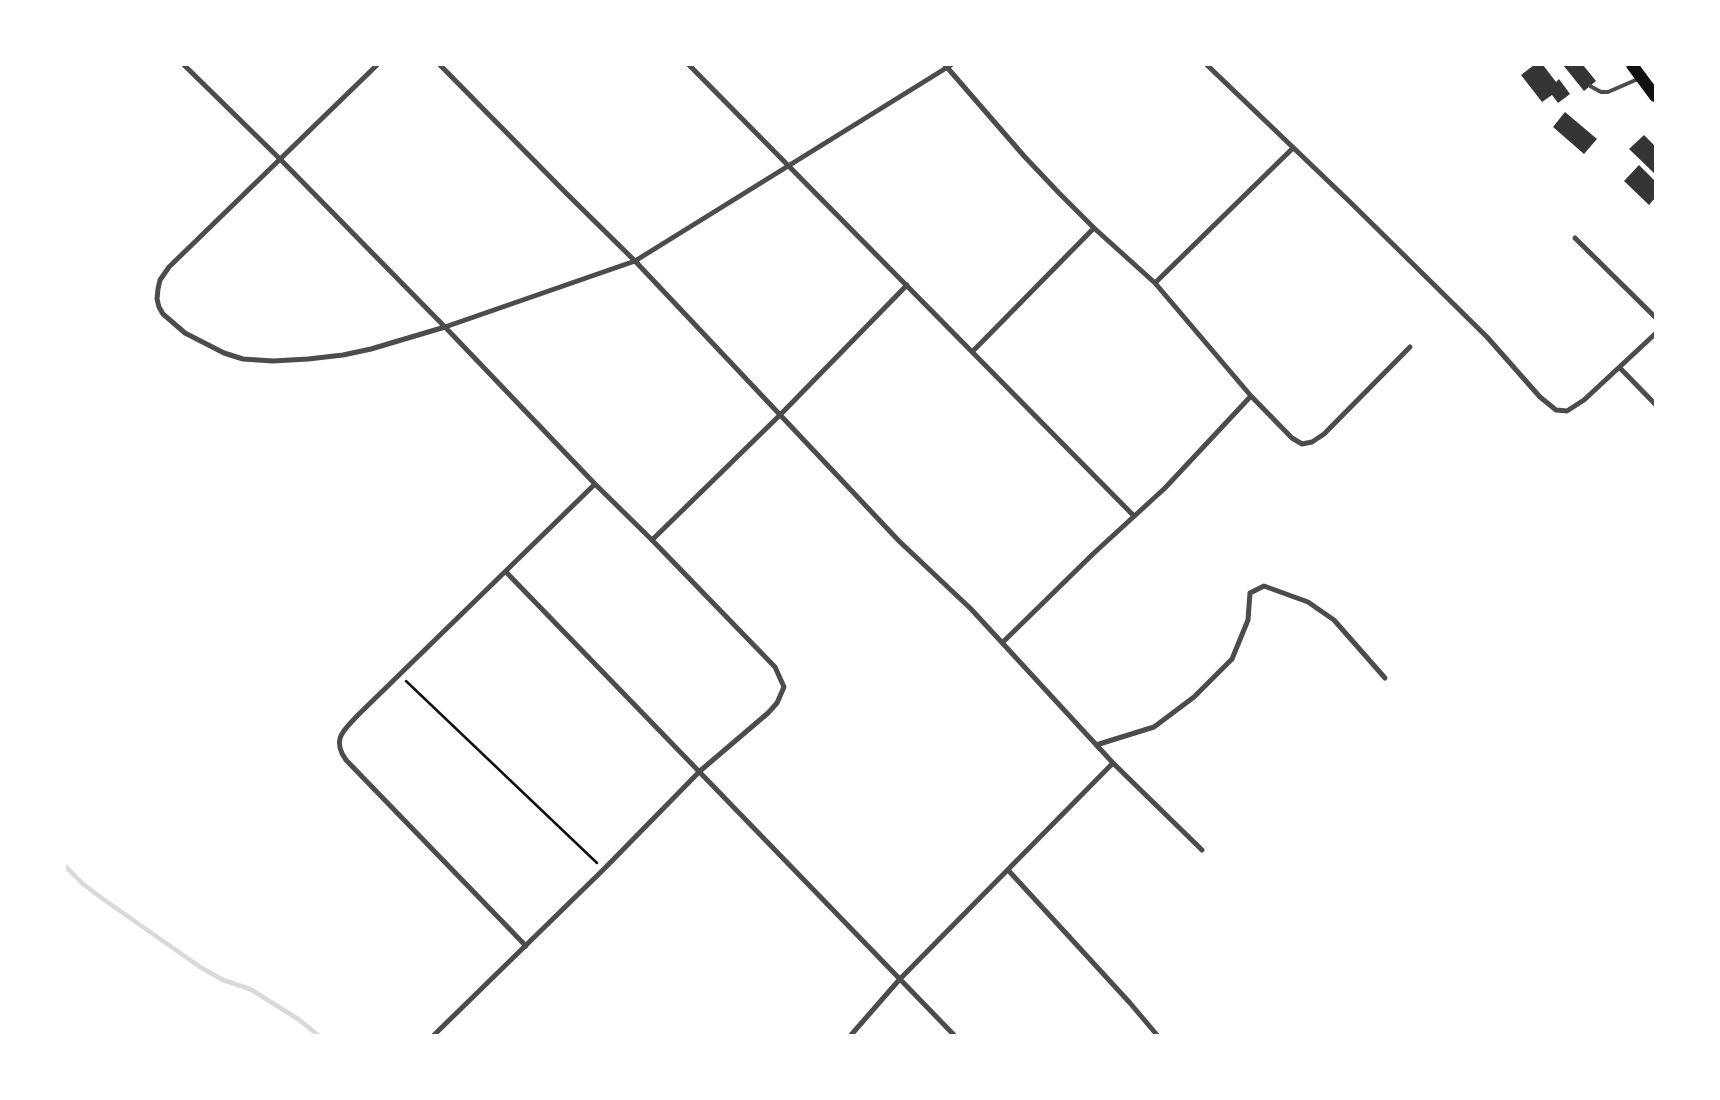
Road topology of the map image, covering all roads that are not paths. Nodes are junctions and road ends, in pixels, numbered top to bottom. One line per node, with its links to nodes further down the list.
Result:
1 (184, 65): 12 (street)
2 (377, 65): 12 (street)
3 (440, 65): 16 (street)
4 (689, 65): 13 (street)
5 (1207, 65): 11 (street)
6 (1632, 65): 8 (main road)
7 (948, 66): 13 (street); 14 (street)
8 (1642, 77): 9 (lane); 10 (main road)
9 (1590, 86)
10 (1655, 96)
11 (1293, 148): 17 (street); 24 (street)
12 (280, 159): 20 (street); 20 (street)
13 (788, 165): 16 (street); 18 (street)
14 (1094, 228): 17 (street); 23 (street)
15 (1576, 238): 19 (street)
16 (635, 261): 20 (street); 27 (street)
17 (1155, 283): 25 (street)
18 (907, 285): 23 (street); 27 (street)
19 (1655, 317)
20 (446, 327): 28 (street)
21 (1655, 334): 24 (street)
22 (1410, 347): 25 (street)
23 (973, 351): 29 (street)
24 (1620, 368): 26 (street)
25 (1251, 396): 29 (street)
26 (1655, 404)
27 (780, 415): 30 (street); 32 (street)
28 (594, 484): 30 (street); 31 (street)
29 (1134, 516): 32 (street)
30 (652, 540): 36 (street)
31 (506, 572): 36 (street); 39 (street)
32 (1003, 642): 34 (street)
33 (1385, 678): 34 (street)
34 (1096, 745): 35 (street)
35 (1113, 763): 37 (street); 38 (street)
36 (700, 771): 39 (street); 40 (street)
37 (1202, 850)
38 (1008, 870): 40 (street); 44 (street)
39 (526, 946): 41 (street)
40 (899, 980): 42 (street); 43 (street)
41 (434, 1035)
42 (851, 1035)
43 (954, 1035)
44 (1157, 1035)

